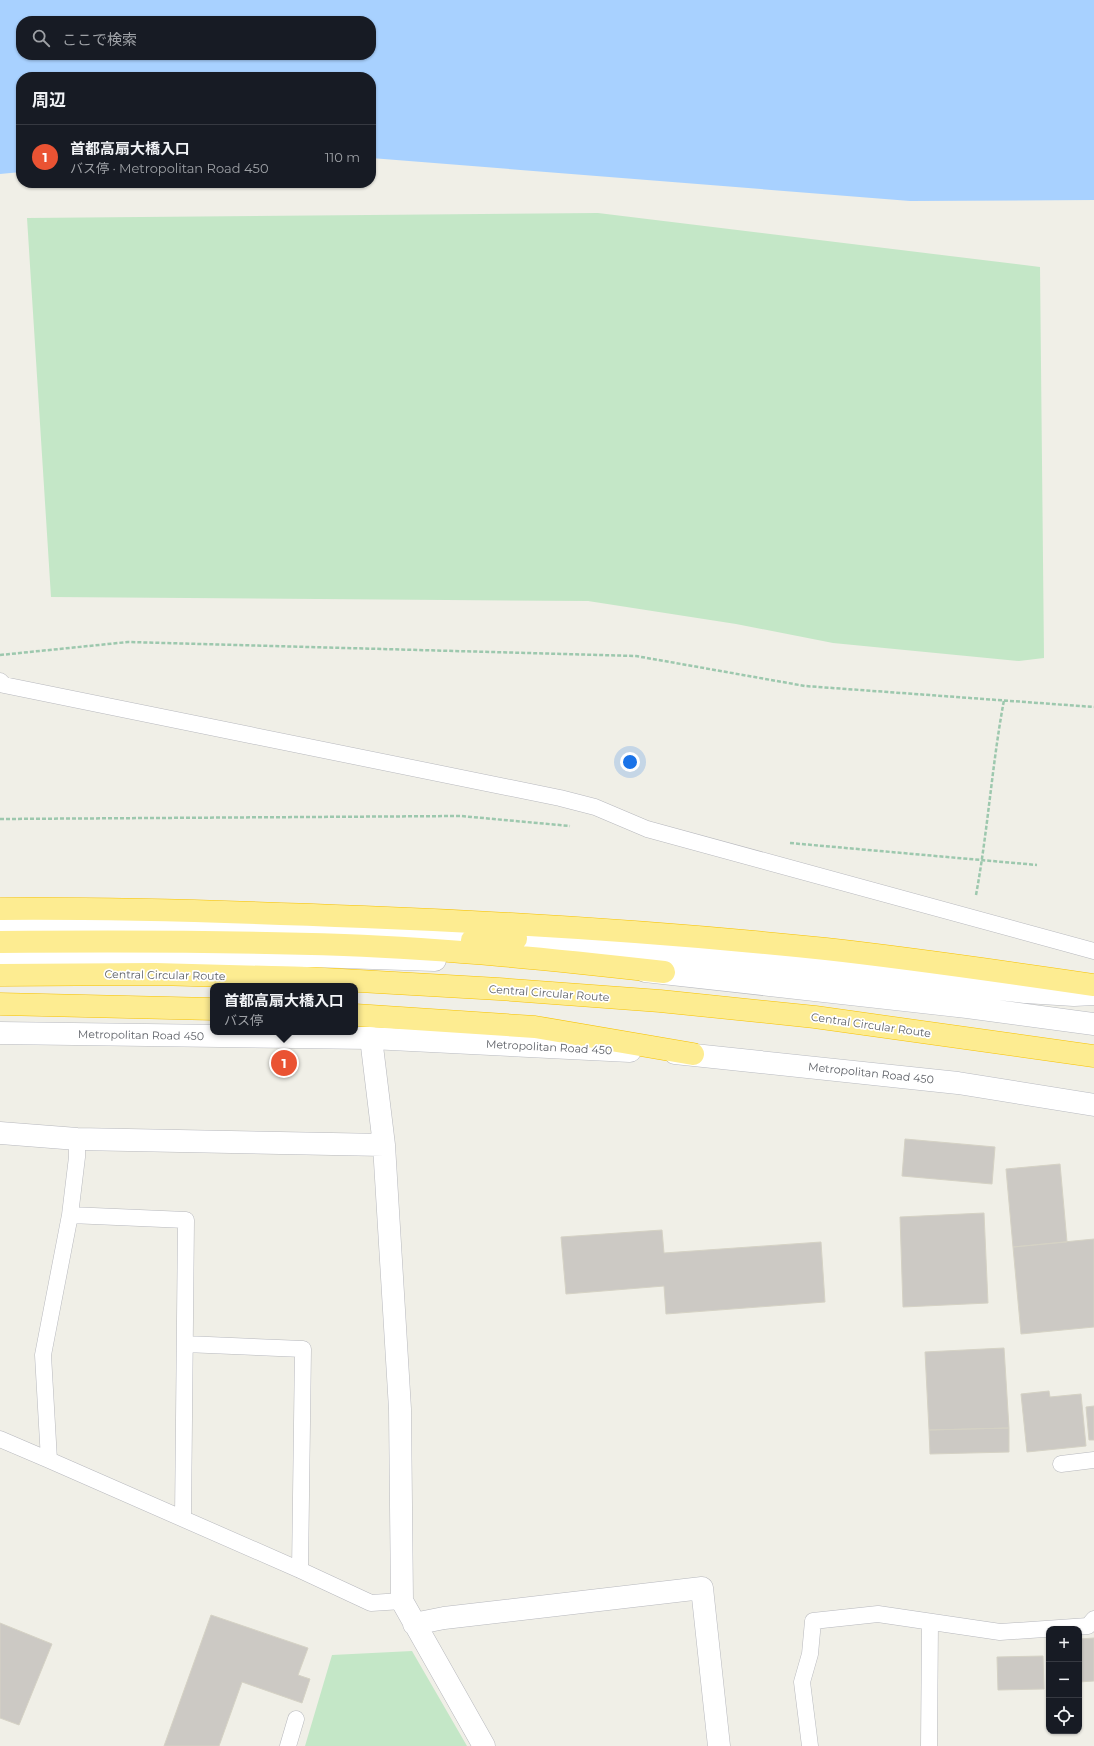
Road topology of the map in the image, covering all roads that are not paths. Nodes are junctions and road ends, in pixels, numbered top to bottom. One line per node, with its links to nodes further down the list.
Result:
1 (0, 682): 7 (lane)
2 (0, 909): 11 (highway)
3 (0, 927): 4 (main road)
4 (516, 939): 6 (highway); 12 (main road)
5 (0, 942): 6 (highway)
6 (345, 945): 9 (highway)
7 (1094, 952)
8 (0, 955): 9 (main road)
9 (664, 972): 16 (main road)
10 (0, 975): 20 (highway, Central Circular Route)
11 (1094, 985)
12 (1094, 994)
13 (1, 1004): 14 (highway)
14 (210, 1009)
15 (358, 1015): 19 (highway)
16 (1094, 1024)
17 (0, 1033): 18 (main road, Metropolitan Road 450)
18 (371, 1038): 19 (main road, Metropolitan Road 450); 24 (main road)
19 (693, 1054): 21 (main road, Metropolitan Road 450)
20 (1094, 1056)
21 (1094, 1105)
22 (0, 1133): 23 (main road)
23 (77, 1139): 24 (main road); 25 (lane)
24 (384, 1145): 33 (main road)
25 (70, 1215): 26 (lane); 28 (lane)
26 (185, 1344): 31 (lane); 32 (lane)
27 (0, 1439): 28 (lane)
28 (49, 1460): 31 (lane)
29 (1094, 1460): 30 (lane)
30 (1061, 1464)
31 (183, 1518): 32 (lane)
32 (300, 1570): 33 (lane)
33 (402, 1601): 36 (main road)
34 (1094, 1619): 35 (lane)
35 (930, 1622): 41 (lane); 42 (lane)
36 (414, 1624): 39 (main road); 40 (main road)
37 (296, 1719): 38 (lane)
38 (288, 1746)
39 (484, 1746)
40 (719, 1746)
41 (810, 1746)
42 (929, 1746)

